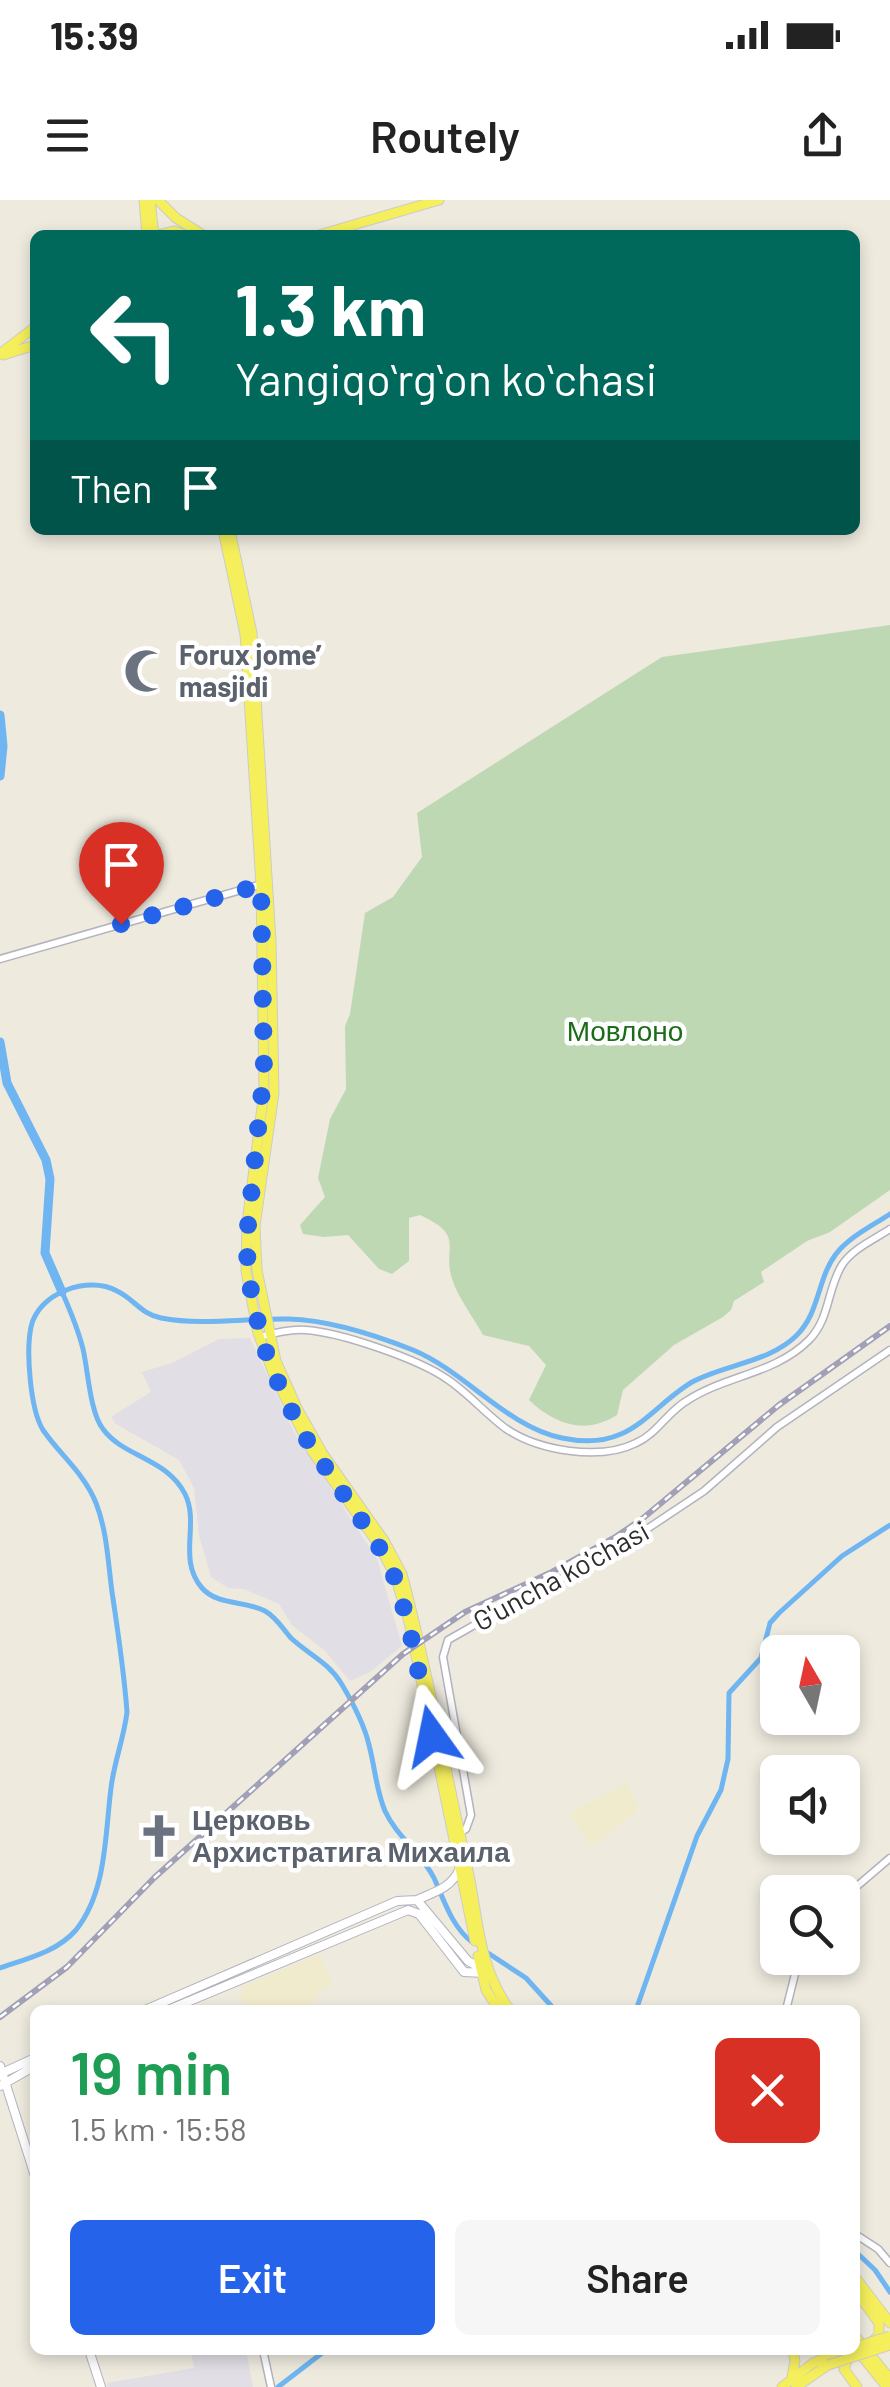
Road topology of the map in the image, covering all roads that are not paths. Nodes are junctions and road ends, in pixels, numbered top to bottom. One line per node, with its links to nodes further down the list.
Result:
1 (151, 200): 3 (main road); 6 (main road); 7 (main road)
2 (439, 200): 8 (main road)
3 (145, 216): 4 (main road); 5 (main road)
4 (141, 230)
5 (151, 230)
6 (153, 230)
7 (196, 230)
8 (335, 230)
9 (30, 331): 12 (main road)
10 (30, 338): 12 (main road)
11 (30, 346): 12 (main road)
12 (0, 355)
13 (228, 535): 14 (main road)
14 (265, 884): 15 (street); 17 (main road)
15 (4, 958)
16 (890, 1229): 17 (street)
17 (264, 1334): 19 (main road)
18 (890, 1350): 19 (street, G'uncha ko'chasi)
19 (456, 1835): 21 (main road); 24 (main road)
20 (890, 1858): 22 (street)
21 (459, 1870): 23 (main road); 24 (main road)
22 (860, 1884)
23 (417, 1900): 25 (main road); 29 (main road)
24 (476, 1935): 25 (main road)
25 (483, 1967): 26 (main road); 28 (main road); 31 (main road)
26 (464, 1972): 28 (main road); 29 (main road)
27 (794, 1975): 32 (street)
28 (486, 1990): 30 (main road)
29 (189, 2001)
30 (496, 2005)
31 (506, 2005)
32 (787, 2005)
33 (30, 2061): 35 (main road)
34 (30, 2068): 35 (main road)
35 (2, 2076): 36 (main road)
36 (30, 2161)
37 (860, 2237): 38 (street)
38 (890, 2264)
39 (860, 2283): 41 (main road)
40 (860, 2297): 44 (main road)
41 (890, 2323)
42 (890, 2336): 44 (main road, bridge)
43 (860, 2342): 54 (main road)
44 (872, 2342): 46 (main road, bridge)
45 (890, 2345): 47 (main road, bridge)
46 (860, 2346)
47 (860, 2350)
48 (91, 2355): 57 (main road)
49 (265, 2355): 56 (street)
50 (793, 2355): 55 (main road)
51 (837, 2355): 55 (main road)
52 (840, 2355): 59 (main road)
53 (843, 2355): 60 (main road)
54 (890, 2379)
55 (794, 2382): 58 (main road)
56 (271, 2386)
57 (101, 2387)
58 (782, 2387)
59 (857, 2387)
60 (886, 2387)

